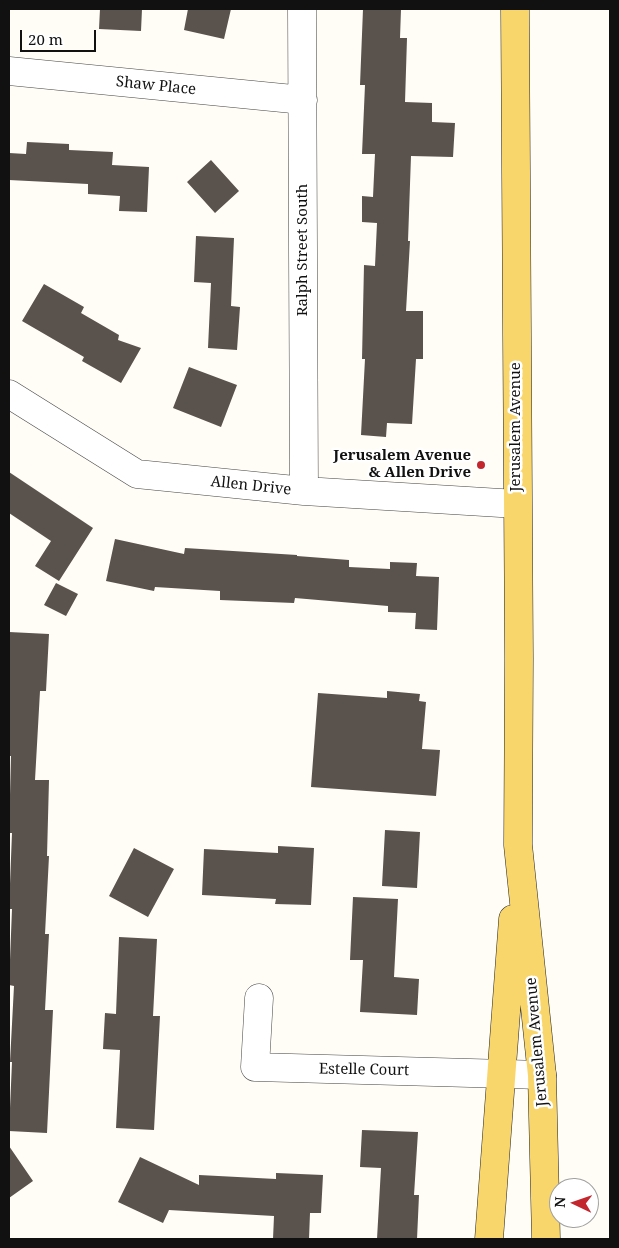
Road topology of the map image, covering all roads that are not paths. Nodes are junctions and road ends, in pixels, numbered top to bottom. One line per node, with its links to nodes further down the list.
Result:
1 (302, 9): 4 (street, Ralph Street South)
2 (515, 9): 7 (main road, Jerusalem Avenue)
3 (9, 71): 4 (street, Shaw Place)
4 (303, 100): 6 (street, Ralph Street South)
5 (9, 394): 6 (street, Allen Drive)
6 (304, 491): 7 (street, Allen Drive)
7 (517, 504): 8 (main road, Jerusalem Avenue)
8 (518, 845): 10 (main road, Jerusalem Avenue); 11 (main road, Jerusalem Avenue)
9 (259, 998): 10 (street, Estelle Court)
10 (502, 1073): 11 (street, Estelle Court); 12 (main road, Jerusalem Avenue)
11 (542, 1075): 13 (main road, Jerusalem Avenue)
12 (489, 1239)
13 (546, 1239)

